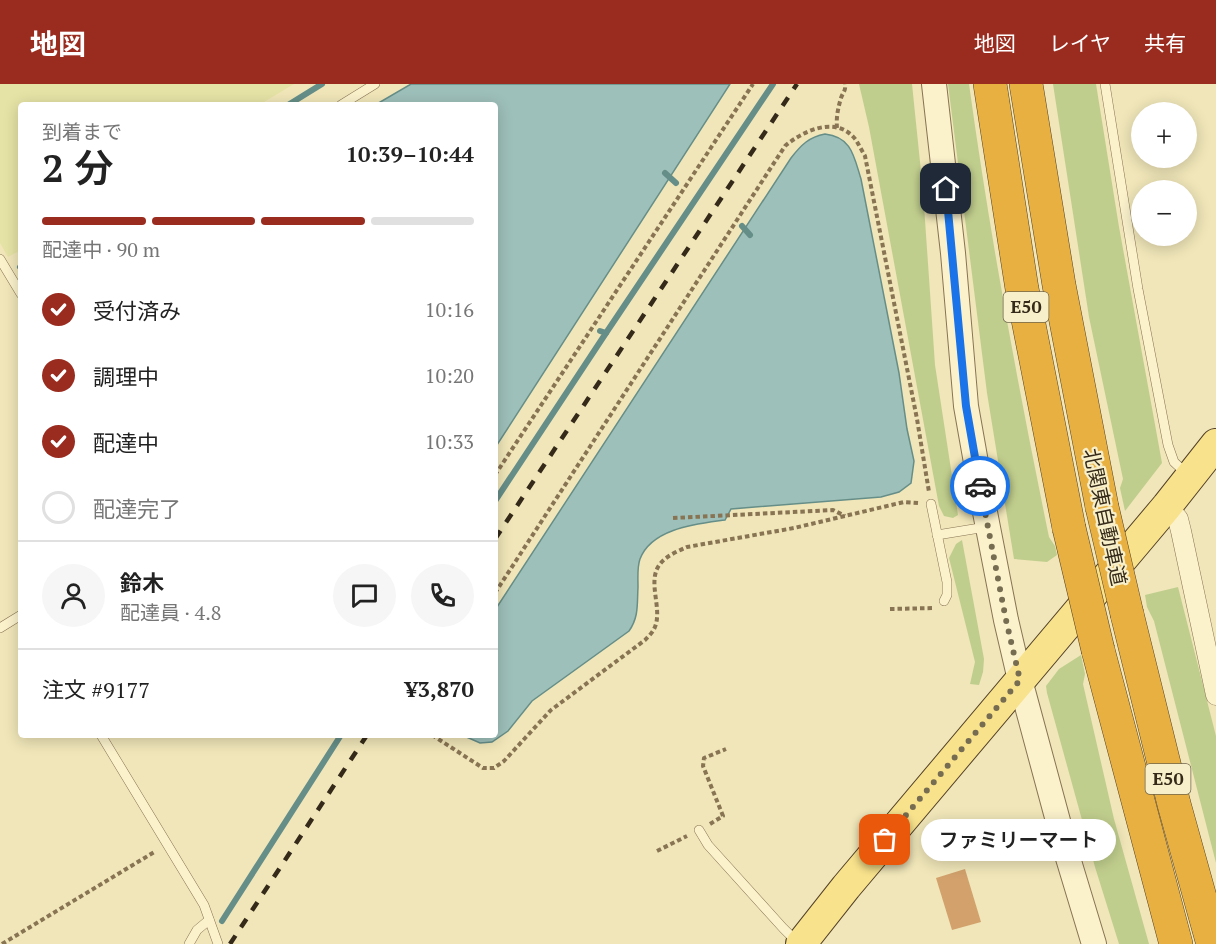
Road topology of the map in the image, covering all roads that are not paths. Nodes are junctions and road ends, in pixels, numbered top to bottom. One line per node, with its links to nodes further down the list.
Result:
1 (375, 84): 6 (lane)
2 (934, 84): 13 (street)
3 (990, 84): 27 (highway, 北関東自動車道 / E50, bridge)
4 (1026, 84): 28 (highway, 北関東自動車道 / E50, bridge)
5 (1105, 84): 10 (lane)
6 (345, 102)
7 (0, 259): 8 (lane)
8 (18, 289)
9 (1216, 444): 10 (main road)
10 (1190, 476): 12 (main road)
11 (931, 504): 14 (lane)
12 (1167, 506): 18 (main road); 19 (street)
13 (988, 527): 14 (lane); 18 (street)
14 (937, 535): 15 (lane)
15 (944, 601)
16 (18, 617): 17 (lane)
17 (0, 628)
18 (1020, 680): 25 (main road); 26 (street)
19 (1216, 695)
20 (103, 738): 22 (lane)
21 (699, 830): 25 (lane)
22 (209, 920): 23 (lane); 24 (lane)
23 (189, 944)
24 (218, 944)
25 (801, 944)
26 (1094, 944)
27 (1176, 944)
28 (1213, 944)

